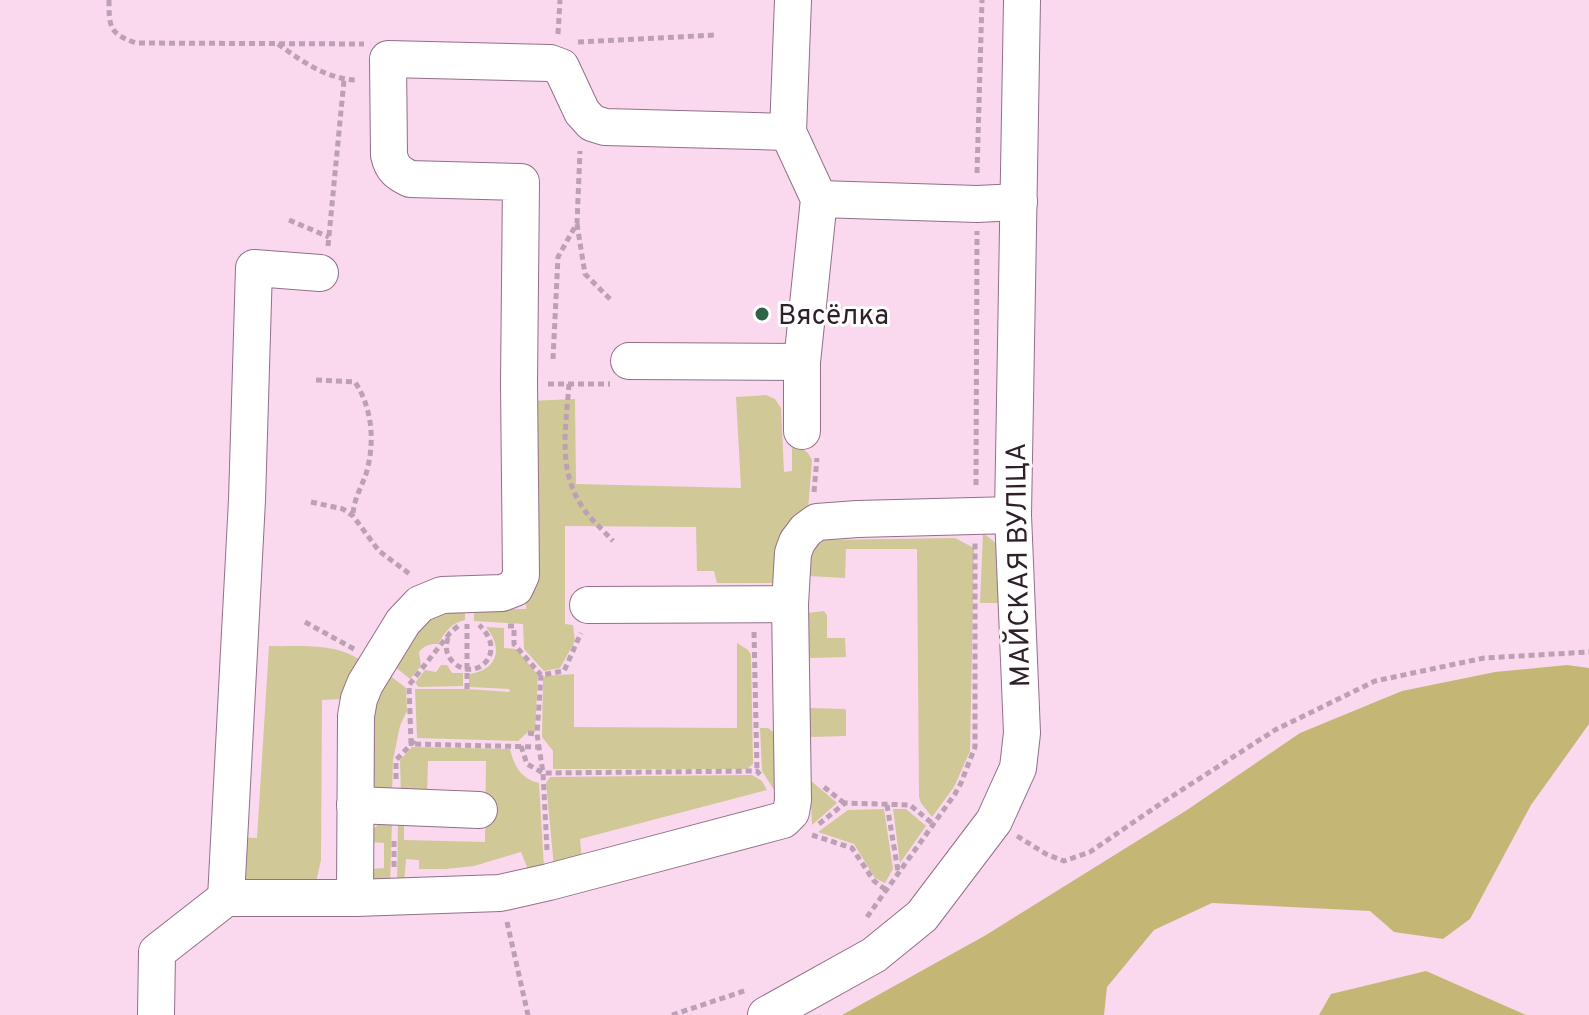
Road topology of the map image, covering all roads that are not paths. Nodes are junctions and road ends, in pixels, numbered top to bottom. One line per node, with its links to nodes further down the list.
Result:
1 (793, 0): 3 (street)
2 (1022, 0): 5 (street, МАЙСКАЯ ВУЛІЦА)
3 (788, 132): 4 (street); 13 (street)
4 (819, 199): 5 (street); 8 (street)
5 (1019, 202): 10 (street, МАЙСКАЯ ВУЛІЦА)
6 (324, 262): 15 (street)
7 (629, 361): 8 (street)
8 (802, 362): 9 (street)
9 (802, 431)
10 (1013, 515): 11 (street); 17 (street, МАЙСКАЯ ВУЛІЦА)
11 (790, 604): 12 (street); 16 (street)
12 (588, 605)
13 (355, 805): 14 (street); 16 (street)
14 (479, 810)
15 (226, 898): 16 (street); 18 (street)
16 (355, 898)
17 (762, 1001)
18 (156, 1015)

